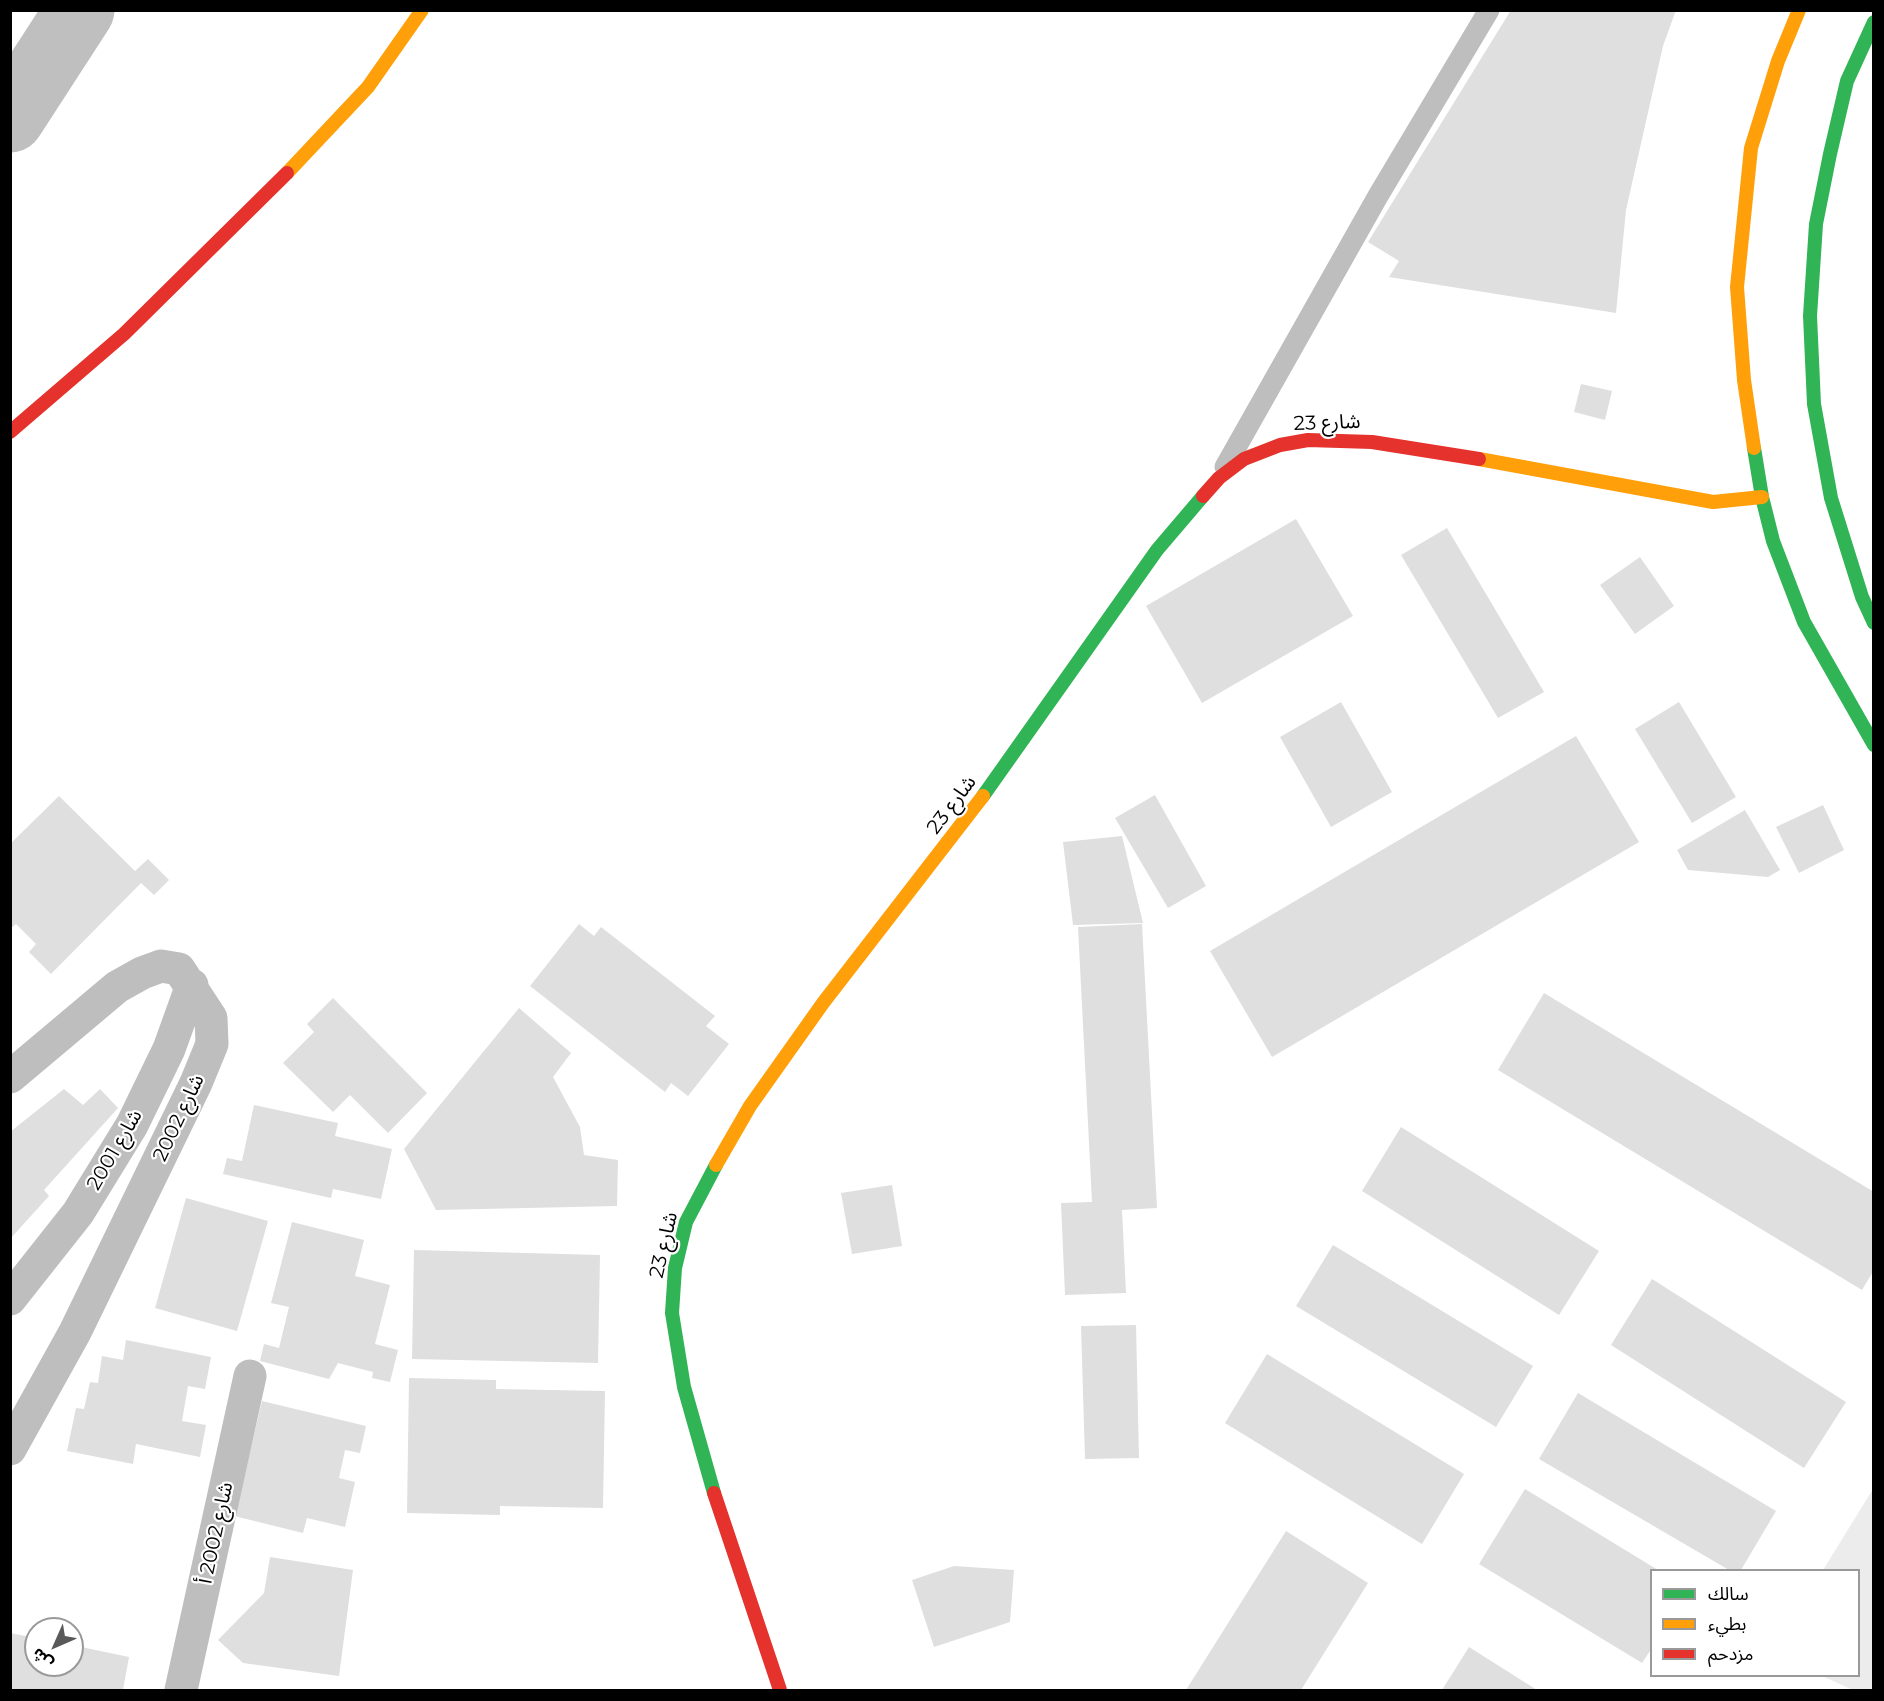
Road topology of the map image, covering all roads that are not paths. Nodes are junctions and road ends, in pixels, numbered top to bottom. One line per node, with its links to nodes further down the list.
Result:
1 (422, 10): 5 (main road)
2 (1489, 10): 6 (lane)
3 (1799, 10): 7 (main road)
4 (1874, 22): 8 (main road)
5 (10, 432)
6 (1220, 478): 7 (main road, شارع 23); 16 (main road, شارع 23)
7 (1762, 497): 9 (main road)
8 (1874, 623)
9 (1874, 745)
10 (192, 985): 11 (street, شارع 2002); 12 (street, شارع 2001); 14 (street, شارع 2002)
11 (10, 1077)
12 (10, 1299)
13 (250, 1376): 15 (street, شارع 2002 أ)
14 (10, 1449)
15 (181, 1690)
16 (780, 1690)

